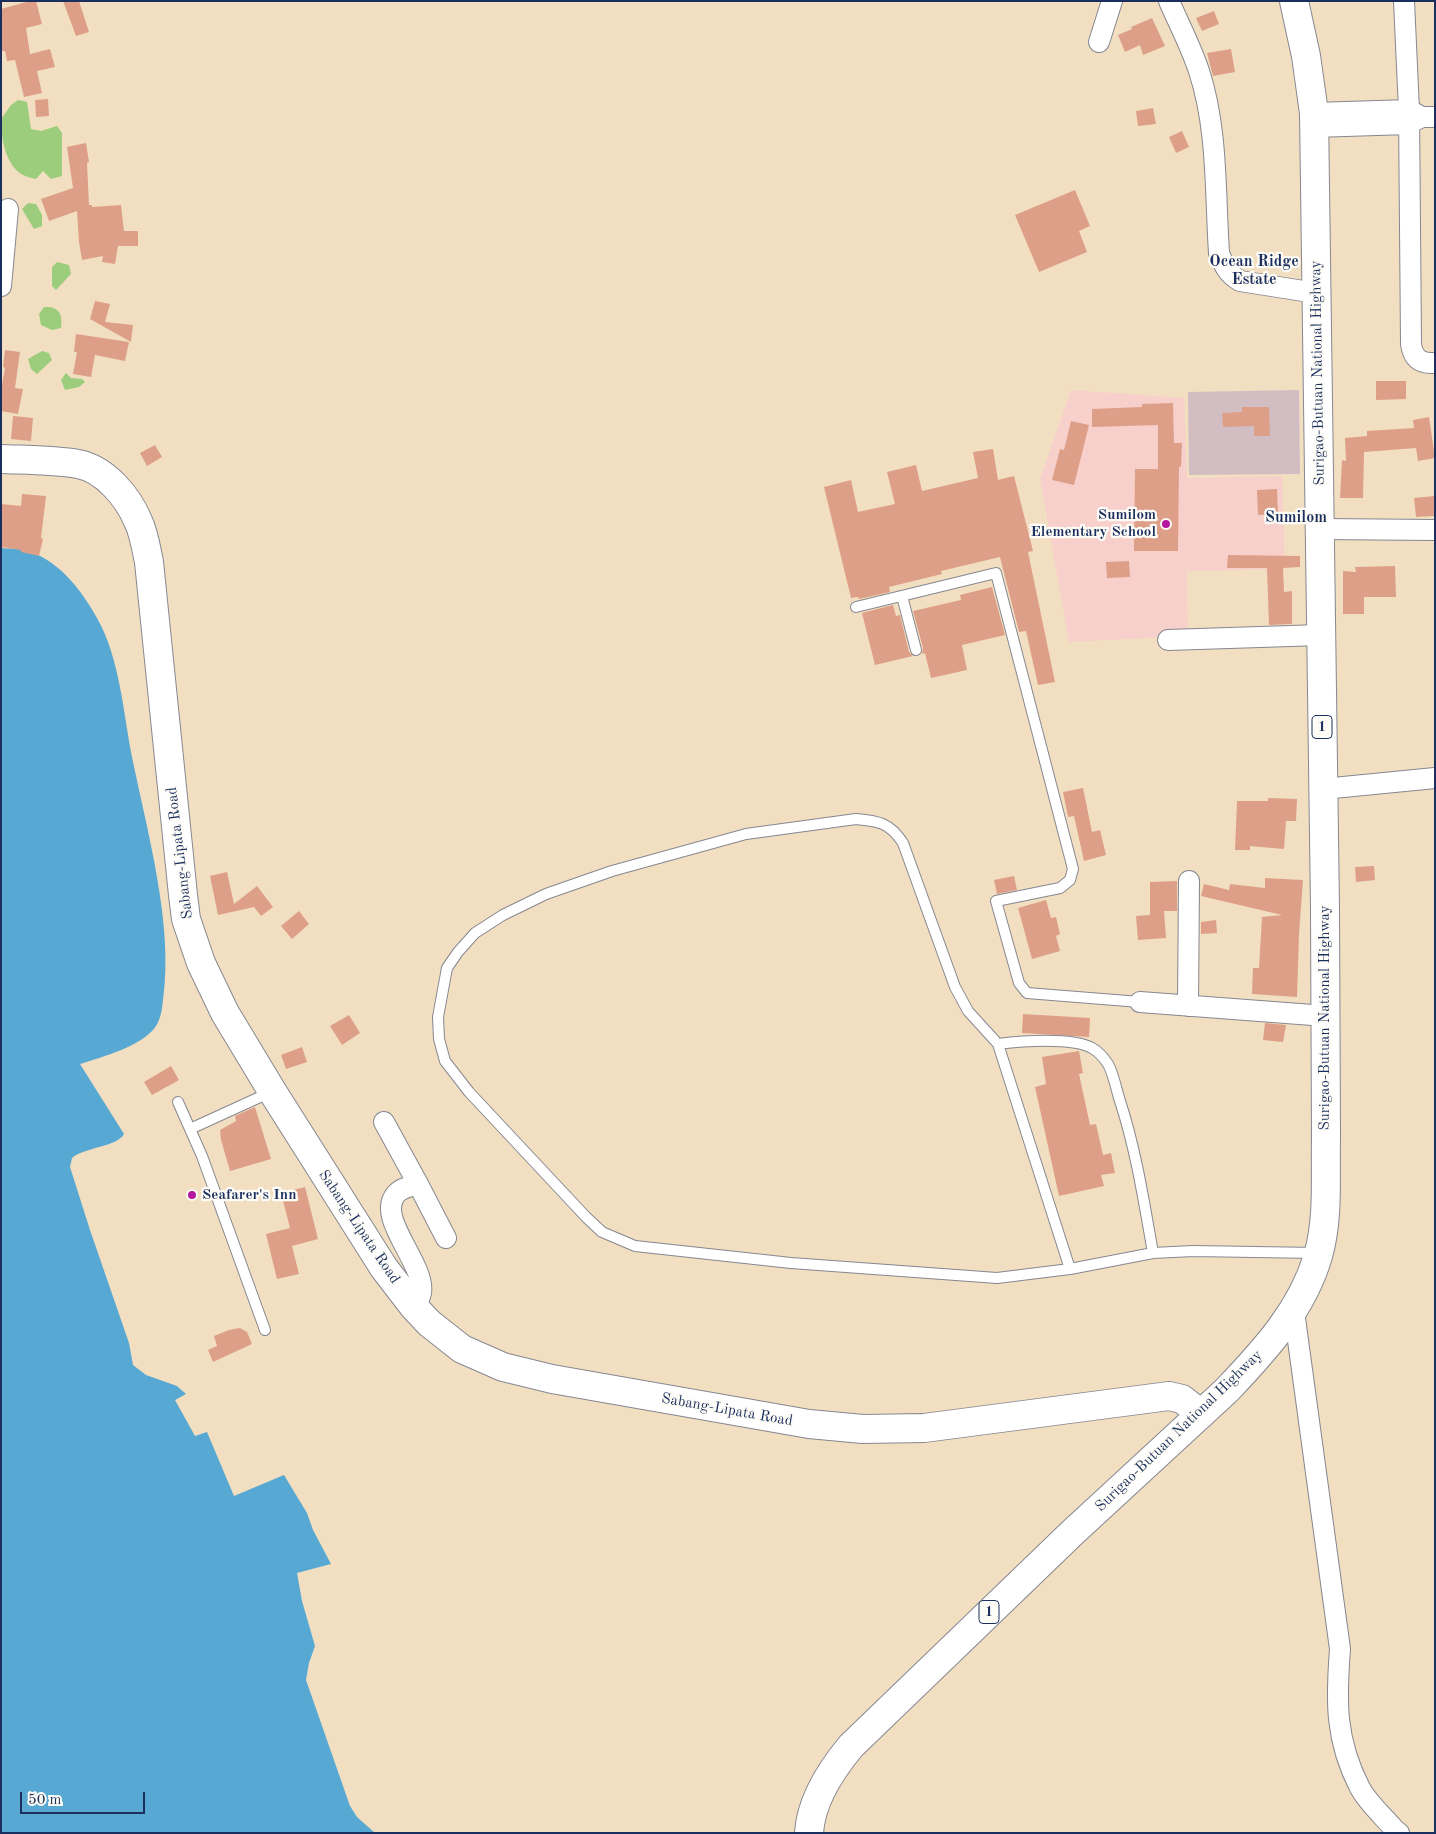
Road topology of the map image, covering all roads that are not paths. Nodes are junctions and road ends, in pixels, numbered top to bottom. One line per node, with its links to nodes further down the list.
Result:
1 (1112, 1): 5 (street)
2 (1169, 1): 10 (street)
3 (1294, 1): 7 (main road, Surigao-Butuan National Highway / 1)
4 (1404, 1): 6 (street)
5 (1098, 42)
6 (1419, 117): 7 (street); 11 (street)
7 (1314, 120): 10 (main road, Surigao-Butuan National Highway / 1)
8 (8, 209): 9 (street)
9 (1, 286)
10 (1316, 292): 13 (main road, Surigao-Butuan National Highway / 1)
11 (1435, 363)
12 (1, 458): 27 (main road, Sabang-Lipata Road)
13 (1320, 529): 14 (street); 17 (main road, Surigao-Butuan National Highway / 1)
14 (1435, 530)
15 (902, 596): 16 (lane); 19 (lane); 23 (lane)
16 (856, 606)
17 (1321, 635): 18 (street); 21 (main road, Surigao-Butuan National Highway / 1)
18 (1168, 640)
19 (916, 650)
20 (1435, 778): 21 (street)
21 (1323, 789): 25 (main road, Surigao-Butuan National Highway / 1)
22 (1189, 881): 24 (street)
23 (1140, 1002): 24 (street)
24 (1188, 1006): 25 (street)
25 (1326, 1016): 34 (main road, Surigao-Butuan National Highway / 1)
26 (998, 1044): 33 (lane); 35 (lane); 35 (lane)
27 (272, 1091): 30 (lane); 36 (main road, Sabang-Lipata Road)
28 (178, 1102): 30 (lane)
29 (384, 1122): 31 (street)
30 (190, 1129): 38 (lane)
31 (418, 1184): 32 (street); 36 (street)
32 (446, 1238)
33 (1153, 1253): 34 (lane); 35 (lane)
34 (1319, 1253): 37 (main road, Surigao-Butuan National Highway / 1)
35 (1070, 1268)
36 (414, 1307): 39 (main road, Sabang-Lipata Road)
37 (1294, 1311): 39 (main road, Surigao-Butuan National Highway / 1); 41 (street)
38 (264, 1330)
39 (1201, 1414): 40 (main road, Surigao-Butuan National Highway / 1)
40 (809, 1833)
41 (1399, 1833)

